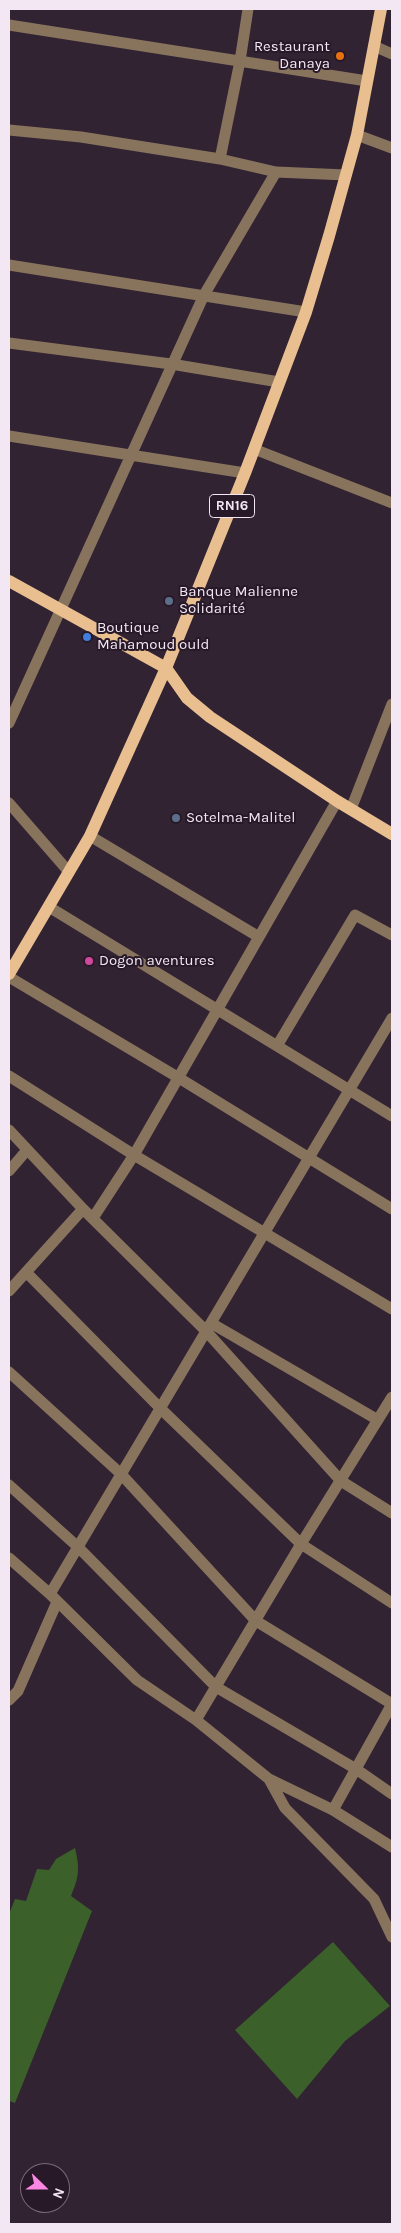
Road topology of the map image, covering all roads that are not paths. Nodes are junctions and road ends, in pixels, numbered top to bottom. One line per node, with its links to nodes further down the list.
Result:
1 (248, 9): 6 (street)
2 (381, 9): 4 (main road, RN16)
3 (9, 25): 6 (street)
4 (374, 46): 5 (street); 7 (main road, RN16)
5 (392, 54)
6 (240, 61): 7 (street); 11 (street)
7 (366, 81): 9 (main road, RN16)
8 (9, 130): 11 (street)
9 (357, 135): 10 (street); 13 (main road, RN16)
10 (392, 148)
11 (220, 159): 12 (street)
12 (276, 172): 13 (street); 15 (street)
13 (346, 176): 16 (main road, RN16)
14 (9, 264): 15 (street)
15 (204, 295): 16 (street); 18 (street)
16 (306, 312): 19 (main road, RN16)
17 (9, 343): 18 (street)
18 (171, 364): 19 (street); 22 (street)
19 (279, 382): 21 (main road, RN16)
20 (9, 436): 22 (street)
21 (254, 449): 23 (main road, RN16); 24 (street)
22 (130, 455): 23 (street); 26 (street)
23 (245, 473): 27 (main road, RN16)
24 (392, 503)
25 (9, 581): 26 (main road)
26 (60, 610): 27 (main road); 29 (street)
27 (166, 668): 30 (main road); 34 (main road, RN16)
28 (392, 704): 32 (street)
29 (9, 723)
30 (337, 801): 32 (main road); 38 (street)
31 (9, 803): 35 (street)
32 (351, 809): 33 (main road)
33 (392, 834)
34 (90, 836): 35 (main road, RN16); 38 (street)
35 (69, 872): 36 (main road, RN16)
36 (49, 907): 39 (main road, RN16); 40 (street)
37 (392, 935): 42 (street)
38 (260, 937): 40 (street)
39 (10, 968): 44 (street)
40 (217, 1010): 42 (street); 44 (street)
41 (391, 1021): 45 (street)
42 (277, 1046): 45 (street)
43 (9, 1076): 49 (street)
44 (179, 1078): 49 (street); 50 (street)
45 (350, 1089): 46 (street); 50 (street)
46 (392, 1116)
47 (9, 1130): 48 (street)
48 (27, 1150): 51 (street); 52 (street)
49 (134, 1155): 54 (street); 55 (street)
50 (308, 1158): 53 (street); 55 (street)
51 (9, 1170)
52 (83, 1209): 54 (street); 56 (street)
53 (392, 1209)
54 (93, 1218): 59 (street)
55 (264, 1233): 58 (street); 59 (street)
56 (26, 1272): 57 (street); 62 (street)
57 (9, 1291)
58 (392, 1309)
59 (209, 1327): 62 (street); 63 (street); 65 (street)
60 (9, 1372): 64 (street)
61 (392, 1396): 63 (street)
62 (160, 1408): 64 (street); 68 (street)
63 (378, 1420): 65 (street)
64 (120, 1474): 69 (street); 73 (street)
65 (341, 1481): 67 (street); 68 (street)
66 (9, 1485): 69 (street)
67 (392, 1513)
68 (301, 1544): 72 (street); 73 (street)
69 (78, 1547): 71 (street); 74 (street)
70 (9, 1558): 71 (street)
71 (54, 1598): 75 (street); 77 (street)
72 (392, 1603)
73 (256, 1621): 74 (street); 76 (street)
74 (216, 1687): 77 (street); 78 (street)
75 (9, 1700)
76 (392, 1704): 78 (street)
77 (196, 1720): 79 (street)
78 (356, 1769): 80 (street); 81 (street)
79 (269, 1779): 81 (street); 83 (street)
80 (392, 1794)
81 (333, 1810): 82 (street)
82 (392, 1847)
83 (392, 1937)

